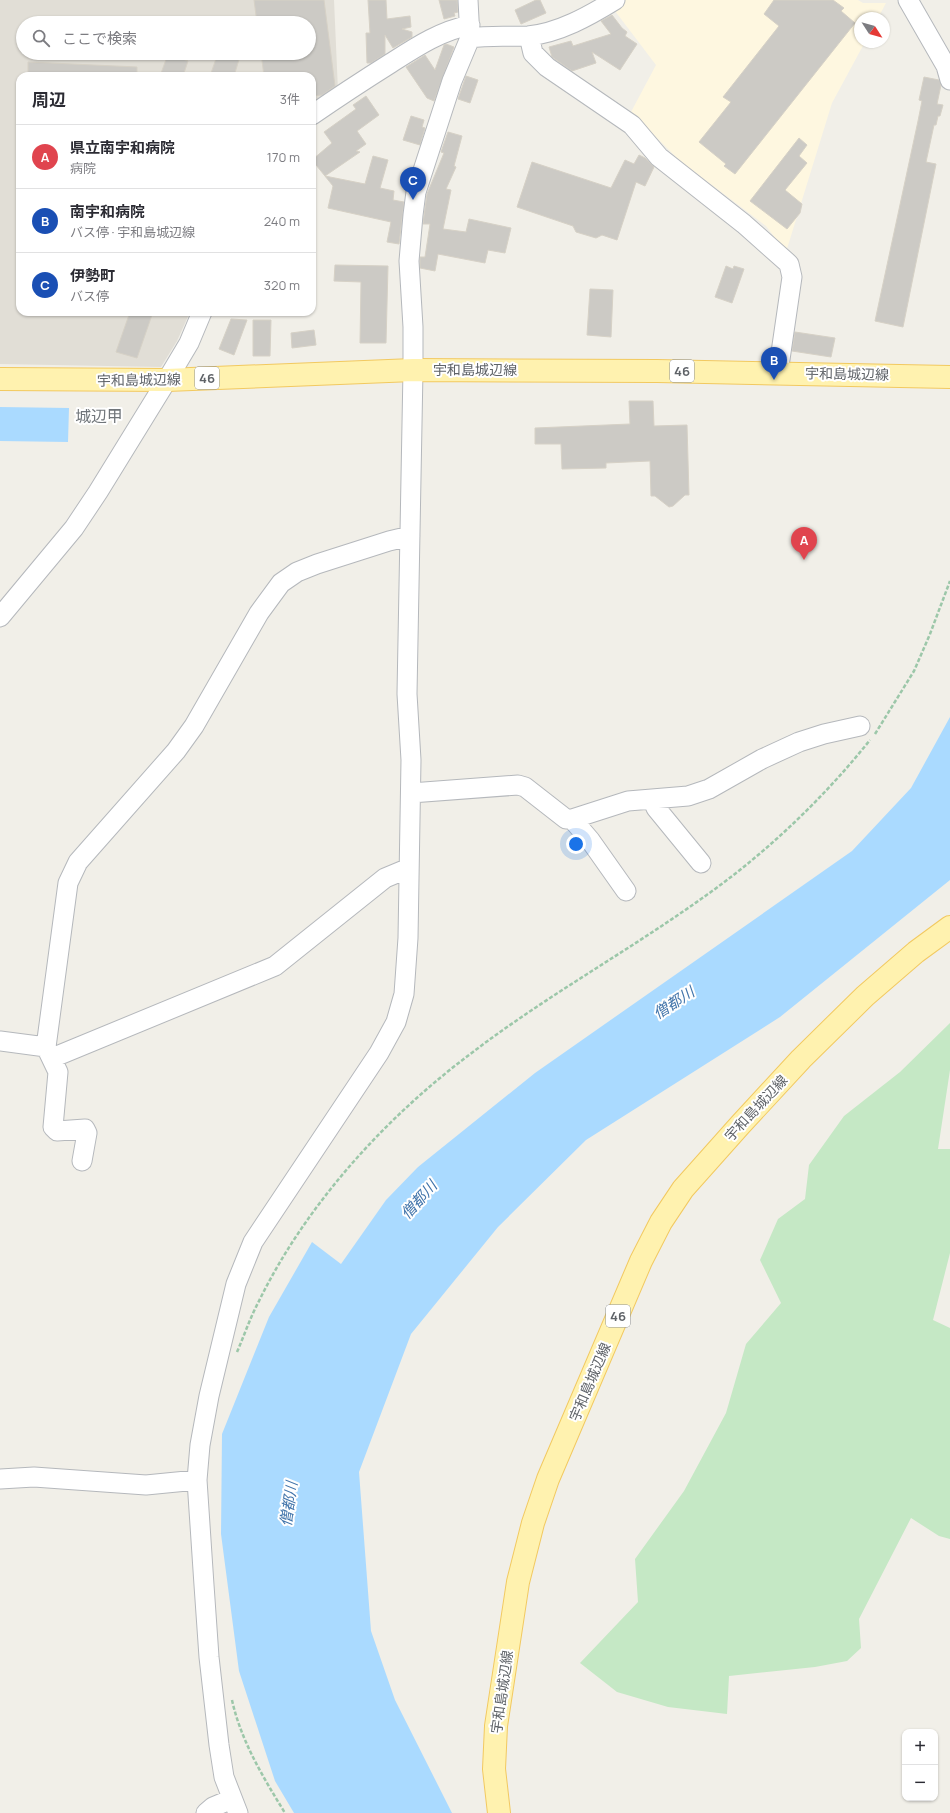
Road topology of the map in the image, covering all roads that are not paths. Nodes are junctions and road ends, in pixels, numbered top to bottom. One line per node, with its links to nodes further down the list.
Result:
1 (468, 0): 4 (street)
2 (615, 0): 5 (street)
3 (908, 0): 6 (street)
4 (470, 31): 5 (street); 7 (street); 9 (street)
5 (529, 36): 10 (street)
6 (950, 80)
7 (316, 112)
8 (200, 316): 13 (street)
9 (413, 370): 10 (main road, 宇和島城辺線 / 46); 13 (main road, 宇和島城辺線 / 46); 14 (street)
10 (778, 373): 11 (main road, 宇和島城辺線 / 46)
11 (950, 377)
12 (0, 379): 13 (main road, 宇和島城辺線 / 46)
13 (167, 380): 15 (street)
14 (410, 536): 17 (street); 25 (street)
15 (0, 617)
16 (860, 726): 18 (street)
17 (411, 793): 19 (street); 21 (street)
18 (652, 799): 19 (street); 20 (street)
19 (572, 819): 22 (street)
20 (701, 863)
21 (409, 868): 25 (street); 28 (street)
22 (626, 891)
23 (950, 927): 31 (main road, 宇和島城辺線 / 46)
24 (0, 1041): 25 (street)
25 (49, 1052): 26 (street)
26 (82, 1161)
27 (0, 1479): 28 (street)
28 (197, 1480): 29 (street)
29 (235, 1806): 30 (street)
30 (206, 1813)
31 (499, 1813)

